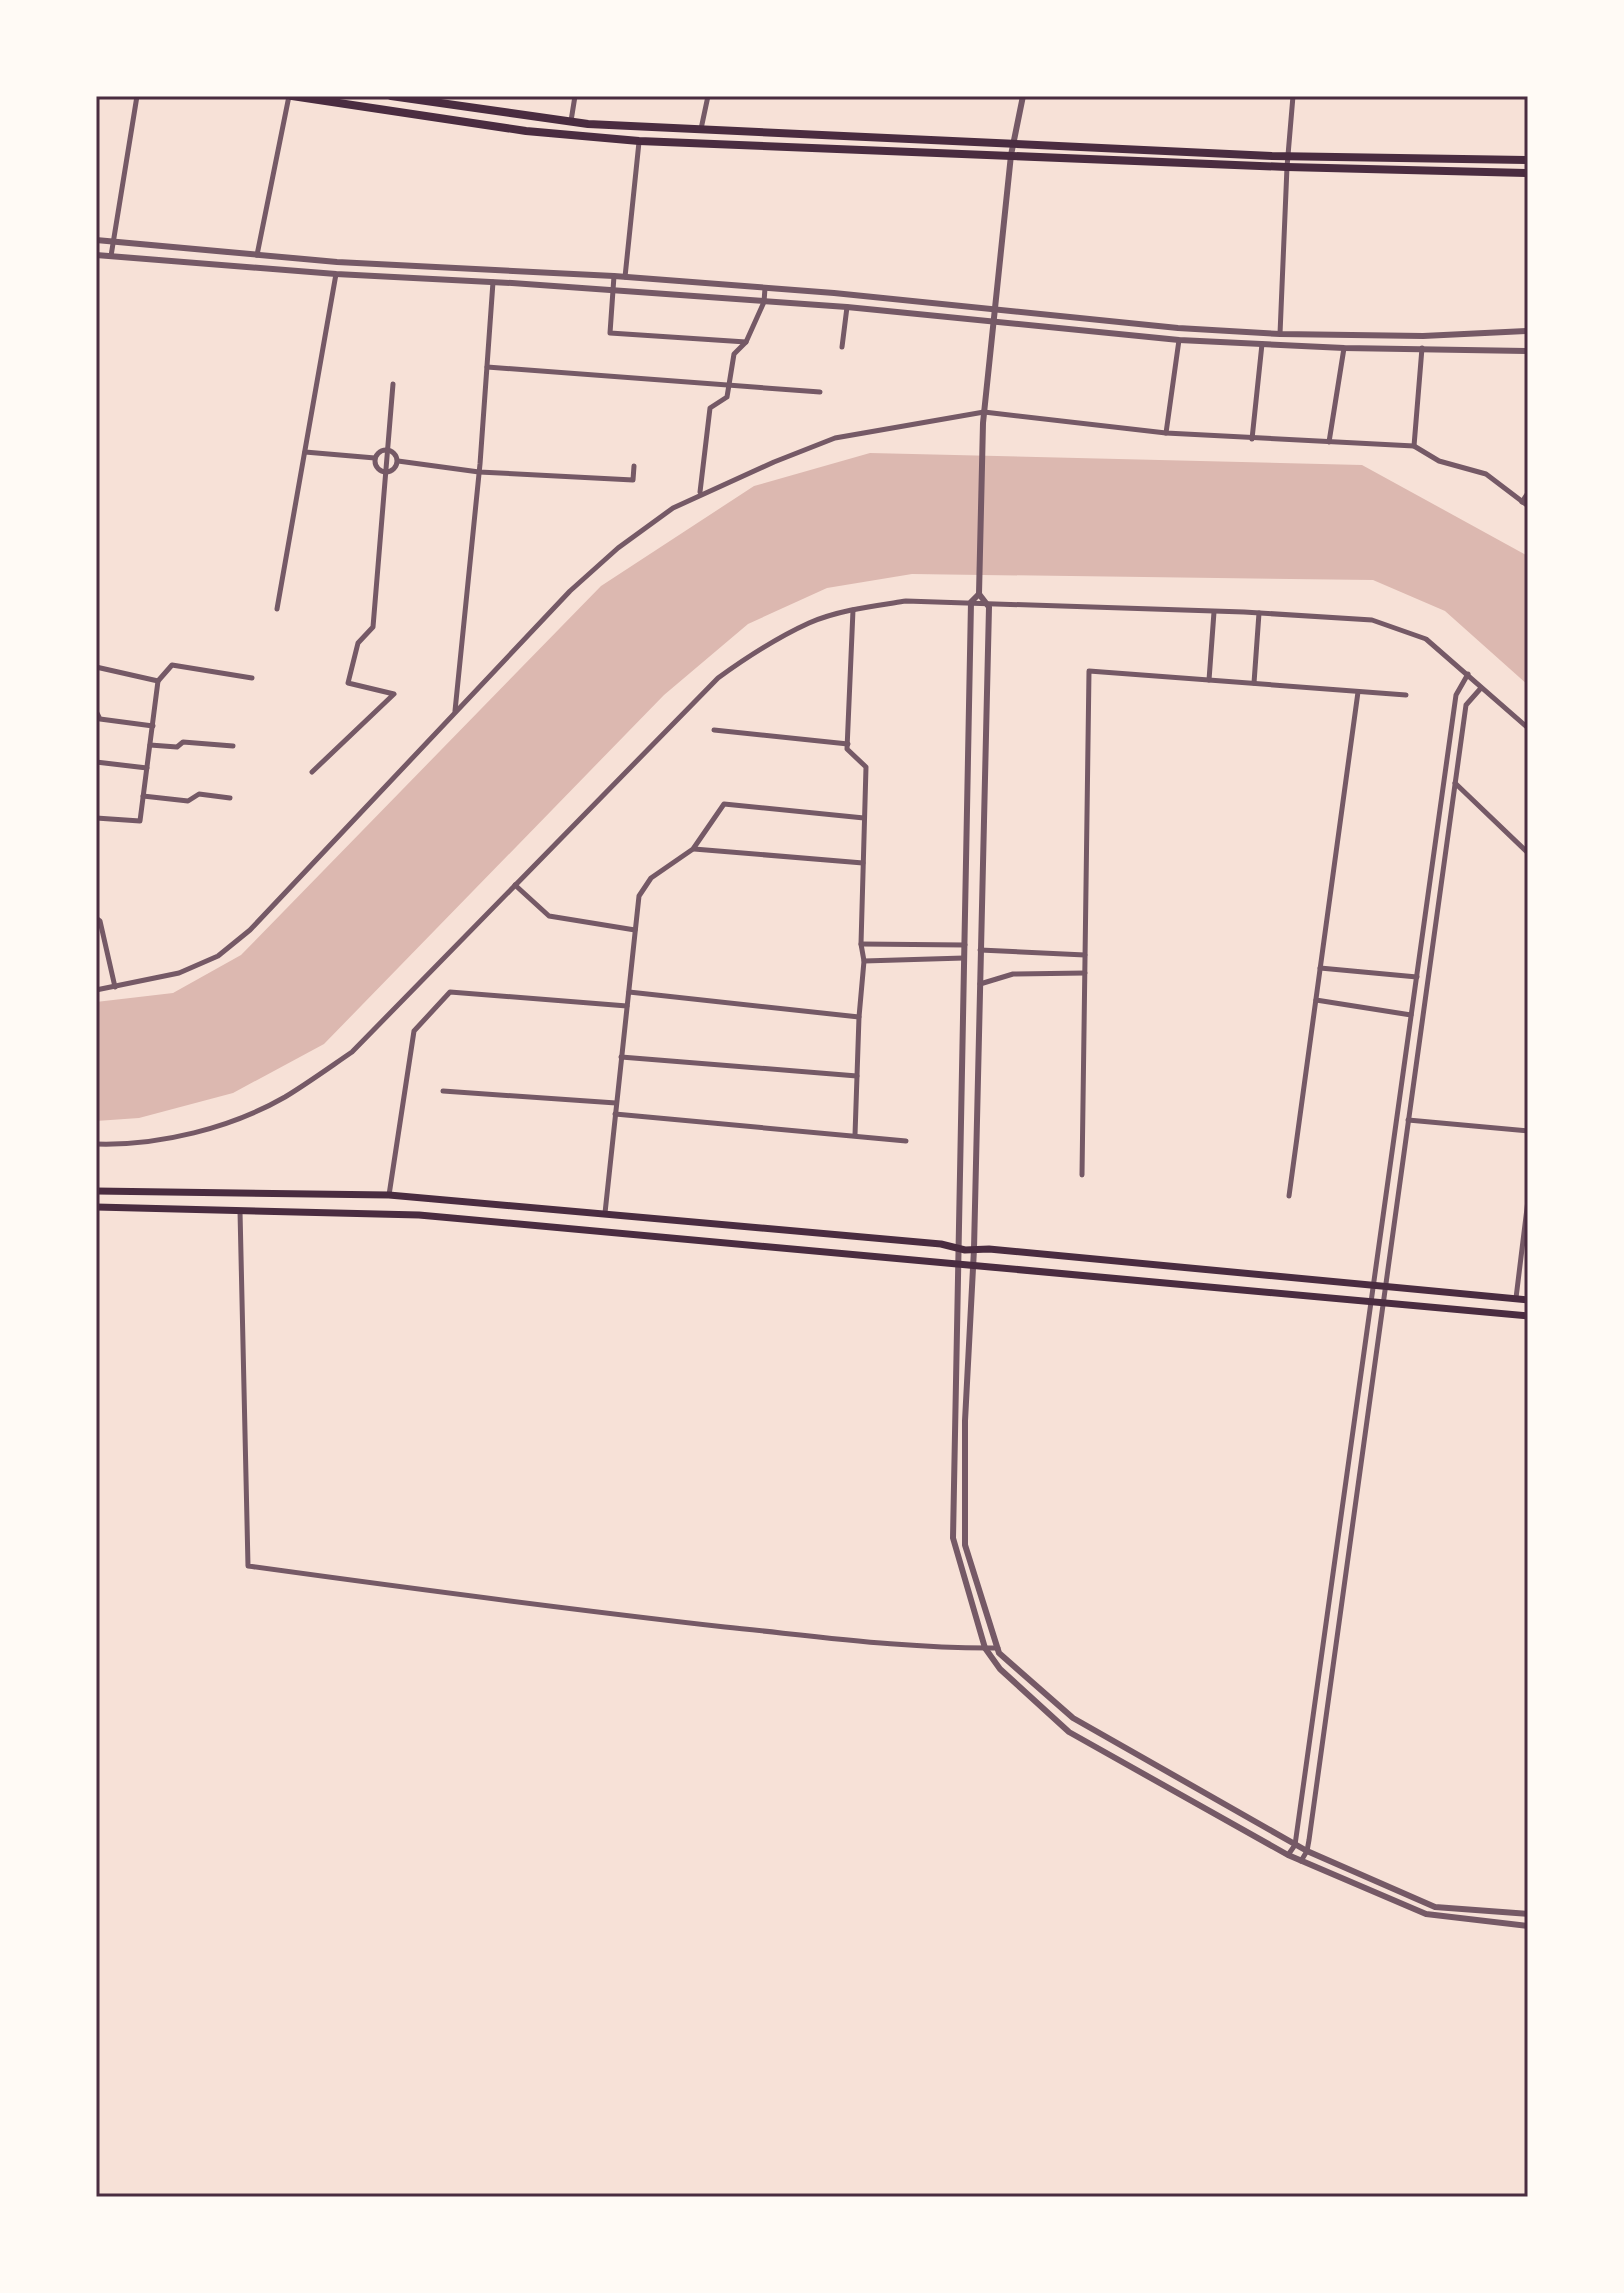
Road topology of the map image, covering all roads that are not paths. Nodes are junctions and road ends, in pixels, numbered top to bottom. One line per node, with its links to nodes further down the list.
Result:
1 (137, 96): 18 (street)
2 (290, 96): 10 (main road); 20 (street)
3 (391, 96): 8 (main road)
4 (575, 96): 8 (street)
5 (708, 96): 9 (street)
6 (1023, 96): 11 (street)
7 (1293, 96): 13 (street)
8 (570, 122): 9 (main road)
9 (701, 129): 11 (main road)
10 (639, 141): 12 (main road); 24 (street)
11 (1012, 144): 12 (street); 13 (main road)
12 (1011, 155): 15 (main road); 30 (street)
13 (1289, 156): 14 (main road); 15 (street)
14 (1528, 160)
15 (1287, 167): 16 (main road); 33 (street)
16 (1528, 173)
17 (96, 240): 18 (street)
18 (113, 240): 20 (street); 21 (street)
19 (96, 255): 21 (street)
20 (257, 255): 23 (street)
21 (111, 256): 22 (street)
22 (336, 274): 25 (street); 51 (street)
23 (614, 276): 24 (street); 27 (street)
24 (625, 277): 26 (street)
25 (493, 282): 27 (street); 41 (street)
26 (765, 288): 28 (street); 30 (street)
27 (612, 291): 28 (street); 35 (street)
28 (764, 302): 29 (street); 35 (street)
29 (847, 307): 31 (street); 37 (street)
30 (993, 311): 31 (street); 33 (street)
31 (992, 323): 34 (street); 45 (street)
32 (1528, 331): 33 (street)
33 (1280, 334)
34 (1179, 340): 36 (street); 46 (street)
35 (746, 342): 43 (street)
36 (1262, 344): 38 (street); 47 (street)
37 (842, 347)
38 (1344, 348): 39 (street); 48 (street)
39 (1422, 348): 40 (street); 49 (street)
40 (1528, 351)
41 (487, 367): 43 (street); 56 (street)
42 (393, 384): 50 (street)
43 (729, 386): 44 (street); 57 (street)
44 (820, 392)
45 (984, 412): 46 (street); 60 (street); 77 (street)
46 (1166, 433): 47 (street)
47 (1252, 439): 48 (street)
48 (1329, 442): 49 (street)
49 (1414, 446): 59 (street)
50 (388, 449): 52 (street); 53 (street); 55 (street)
51 (305, 452): 52 (street); 63 (street)
52 (375, 458): 55 (street)
53 (398, 461): 55 (street); 56 (street)
54 (634, 466): 56 (street)
55 (386, 472): 86 (street)
56 (479, 472): 77 (street)
57 (700, 492)
58 (1528, 493): 59 (street)
59 (1525, 504)
60 (979, 594): 61 (street); 62 (street)
61 (971, 602): 62 (street); 64 (street); 99 (street)
62 (987, 603): 65 (street); 100 (street)
63 (277, 609)
64 (853, 610): 81 (street); 95 (street)
65 (1214, 612): 66 (street); 70 (street)
66 (1259, 613): 68 (street); 72 (street)
67 (96, 667): 71 (street)
68 (1468, 674): 73 (street); 106 (street)
69 (252, 678): 71 (street)
70 (1209, 680): 72 (street); 101 (street)
71 (158, 681): 78 (street)
72 (1254, 683): 74 (street)
73 (1481, 688): 79 (street); 87 (street)
74 (1358, 692): 75 (street); 104 (street)
75 (1406, 695)
76 (96, 711): 78 (street)
77 (454, 713): 108 (street)
78 (153, 726): 82 (street)
79 (1528, 728)
80 (714, 730): 81 (street)
81 (848, 744): 91 (street)
82 (150, 745): 83 (street); 85 (street)
83 (233, 746)
84 (96, 762): 85 (street)
85 (147, 768): 88 (street)
86 (312, 772)
87 (1455, 783): 93 (street); 120 (street)
88 (143, 796): 89 (street); 90 (street)
89 (230, 798)
90 (96, 818)
91 (864, 818): 92 (street); 94 (street)
92 (693, 849): 94 (street); 97 (street)
93 (1528, 853)
94 (863, 863): 98 (street)
95 (515, 885): 97 (street); 124 (street)
96 (96, 918): 108 (street)
97 (635, 930): 110 (street)
98 (861, 944): 99 (street); 103 (street)
99 (965, 945): 102 (street)
100 (980, 950): 101 (street); 107 (street)
101 (1085, 955): 105 (street)
102 (964, 958): 103 (street); 134 (street)
103 (864, 961): 114 (street)
104 (1320, 968): 106 (street); 111 (street)
105 (1085, 973): 107 (street); 125 (street)
106 (1417, 977): 113 (street)
107 (980, 984): 135 (street)
108 (115, 987): 109 (street)
109 (96, 990)
110 (629, 992): 112 (street); 114 (street)
111 (1316, 1000): 113 (street); 128 (street)
112 (627, 1006): 115 (street); 127 (street)
113 (1411, 1015): 138 (street)
114 (859, 1017): 116 (street)
115 (621, 1057): 116 (street); 118 (street)
116 (857, 1076): 122 (street)
117 (443, 1091): 118 (street)
118 (616, 1103): 119 (street)
119 (615, 1114): 122 (street); 133 (street)
120 (1408, 1120): 121 (street); 139 (street)
121 (1528, 1131)
122 (855, 1135): 123 (street)
123 (906, 1141)
124 (96, 1144)
125 (1082, 1175)
126 (96, 1191): 127 (main road)
127 (389, 1195): 133 (main road)
128 (1289, 1196)
129 (1528, 1200): 132 (street)
130 (96, 1207): 131 (main road)
131 (240, 1211): 136 (main road); 145 (street)
132 (1527, 1212): 140 (street)
133 (605, 1213): 134 (main road)
134 (957, 1248): 135 (main road); 136 (street)
135 (974, 1249): 137 (street); 138 (main road)
136 (958, 1265): 137 (main road); 145 (street)
137 (972, 1266): 142 (main road); 146 (street)
138 (1373, 1287): 139 (main road); 142 (street)
139 (1385, 1288): 140 (main road); 143 (street)
140 (1516, 1299): 141 (main road)
141 (1528, 1300)
142 (1371, 1301): 143 (main road); 147 (street)
143 (1383, 1303): 144 (main road); 148 (street)
144 (1528, 1316)
145 (985, 1648): 146 (street); 149 (street)
146 (998, 1648): 147 (street)
147 (1295, 1845): 148 (street); 149 (street)
148 (1307, 1851): 150 (street); 151 (street)
149 (1288, 1855): 150 (street)
150 (1301, 1861): 152 (street)
151 (1528, 1914)
152 (1528, 1926)

